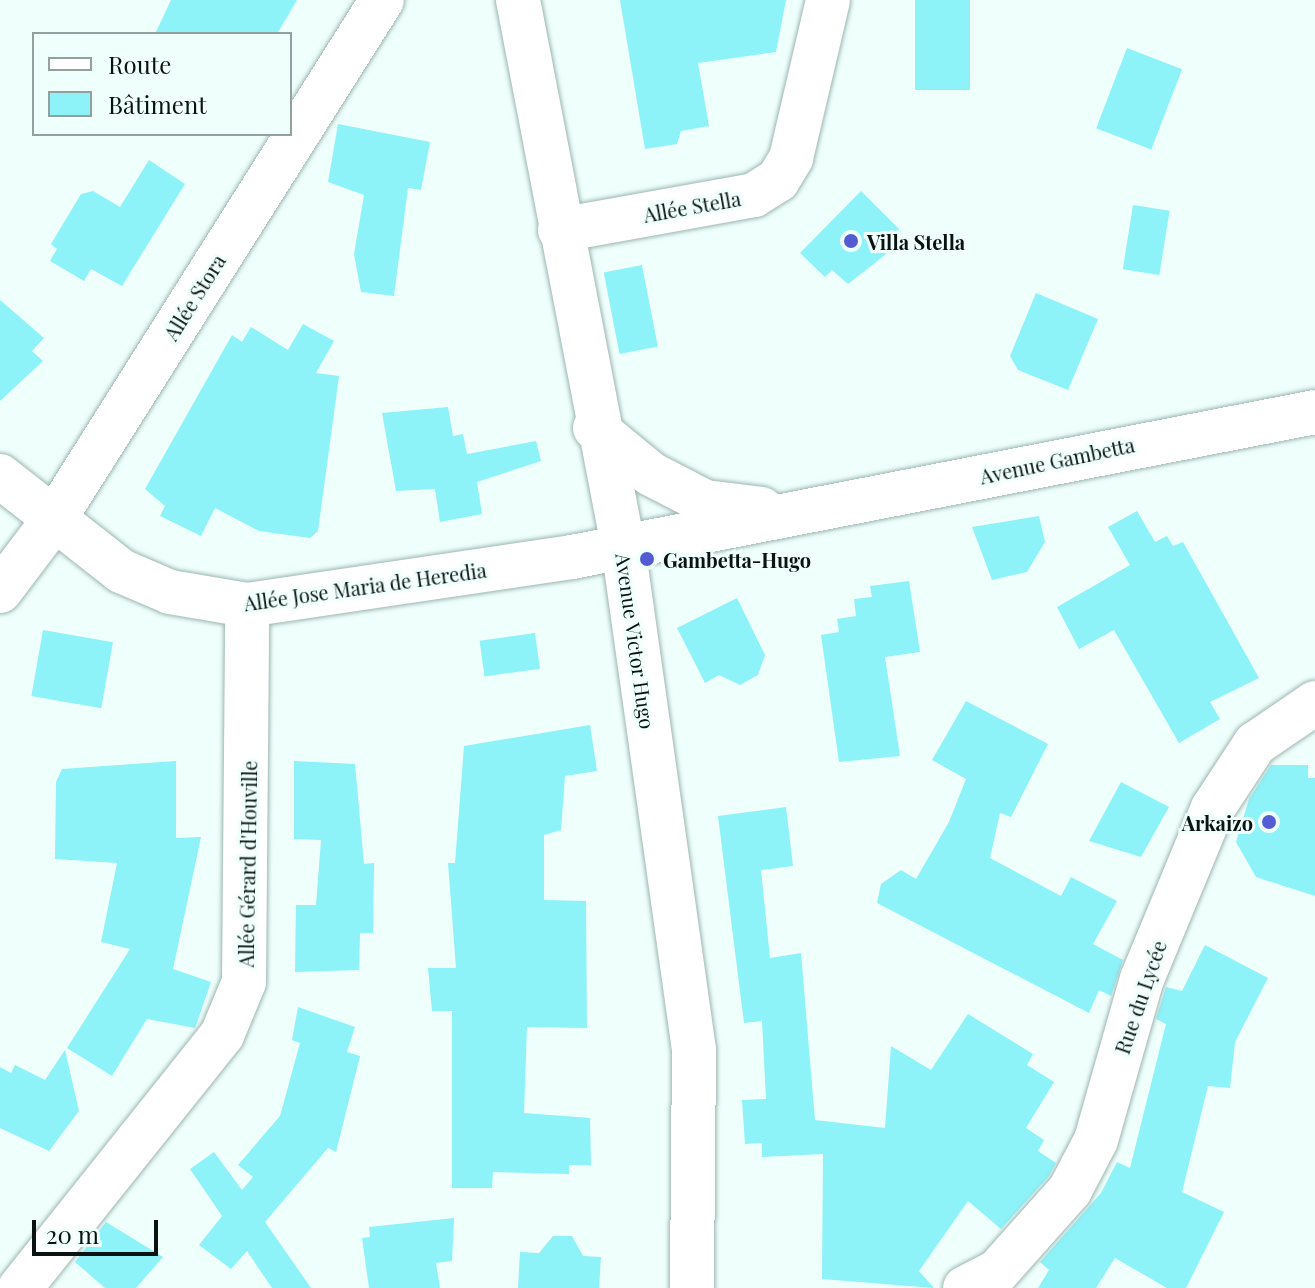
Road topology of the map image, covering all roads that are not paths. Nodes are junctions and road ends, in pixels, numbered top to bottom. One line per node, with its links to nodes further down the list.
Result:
1 (382, 0): 10 (street, Allée Stora)
2 (518, 0): 4 (street, Avenue Victor Hugo)
3 (828, 0): 4 (street, Allée Stella)
4 (560, 230): 6 (street, Avenue Victor Hugo)
5 (1315, 412): 9 (street, Avenue Gambetta)
6 (595, 428): 7 (street, Avenue Gambetta); 11 (street, Avenue Victor Hugo)
7 (651, 474): 9 (street, Avenue Gambetta); 11 (street)
8 (0, 476): 10 (street, Allée Jose Maria de Heredia)
9 (800, 514): 11 (street, Avenue Gambetta)
10 (53, 521): 12 (street, Allée Stora); 13 (street, Allée Jose Maria de Heredia)
11 (623, 546): 13 (street, Allée Jose Maria de Heredia); 16 (street, Avenue Victor Hugo)
12 (0, 591)
13 (247, 605): 15 (street, Allée Gérard d'Houville)
14 (1315, 703): 17 (street, Rue du Lycée)
15 (20, 1288)
16 (692, 1288)
17 (965, 1288)

